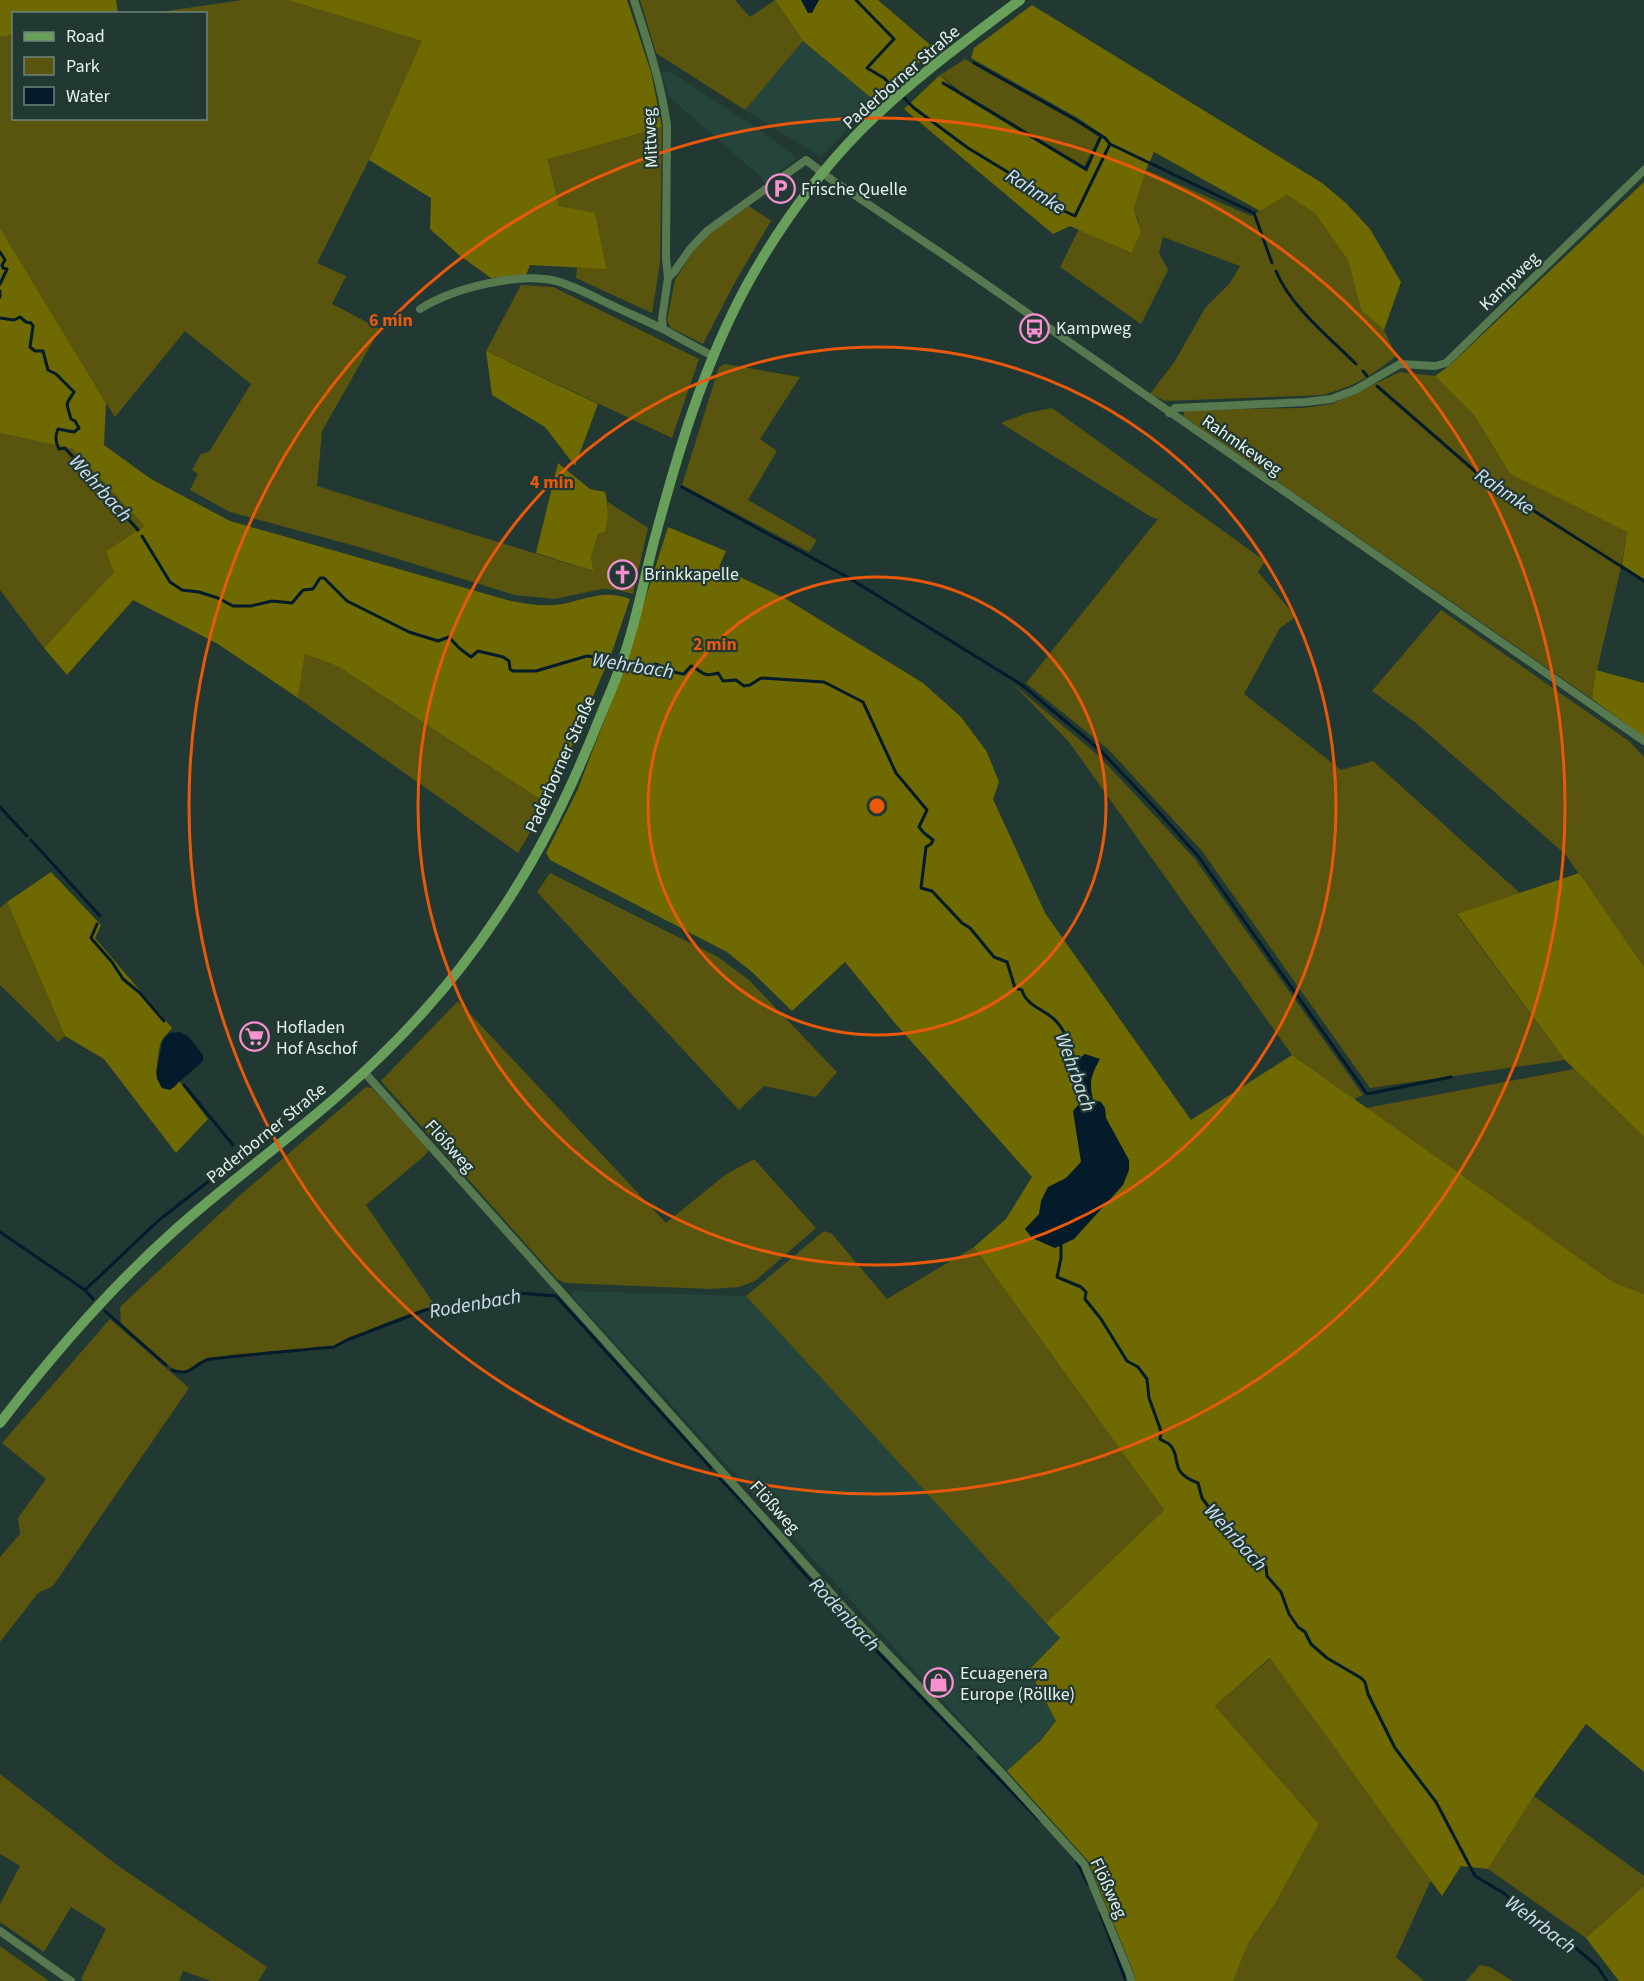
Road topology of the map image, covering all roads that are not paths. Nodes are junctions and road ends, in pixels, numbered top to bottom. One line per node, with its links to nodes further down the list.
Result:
1 (634, 0): 5 (street, Mittweg)
2 (1020, 0): 4 (main road, Paderborner Straße)
3 (1644, 170): 9 (street, Kampweg)
4 (824, 173): 5 (street, Mittweg); 8 (main road, Paderborner Straße); 9 (street, Rahmkeweg)
5 (668, 278): 7 (street, Mittweg)
6 (420, 309): 7 (street)
7 (663, 329): 8 (street)
8 (713, 356): 11 (main road, Paderborner Straße)
9 (1169, 413): 10 (street, Rahmkeweg)
10 (1644, 741)
11 (364, 1072): 12 (main road, Paderborner Straße); 15 (street, Flößweg)
12 (0, 1423)
13 (0, 1931): 14 (street)
14 (71, 1981)
15 (1131, 1981)

